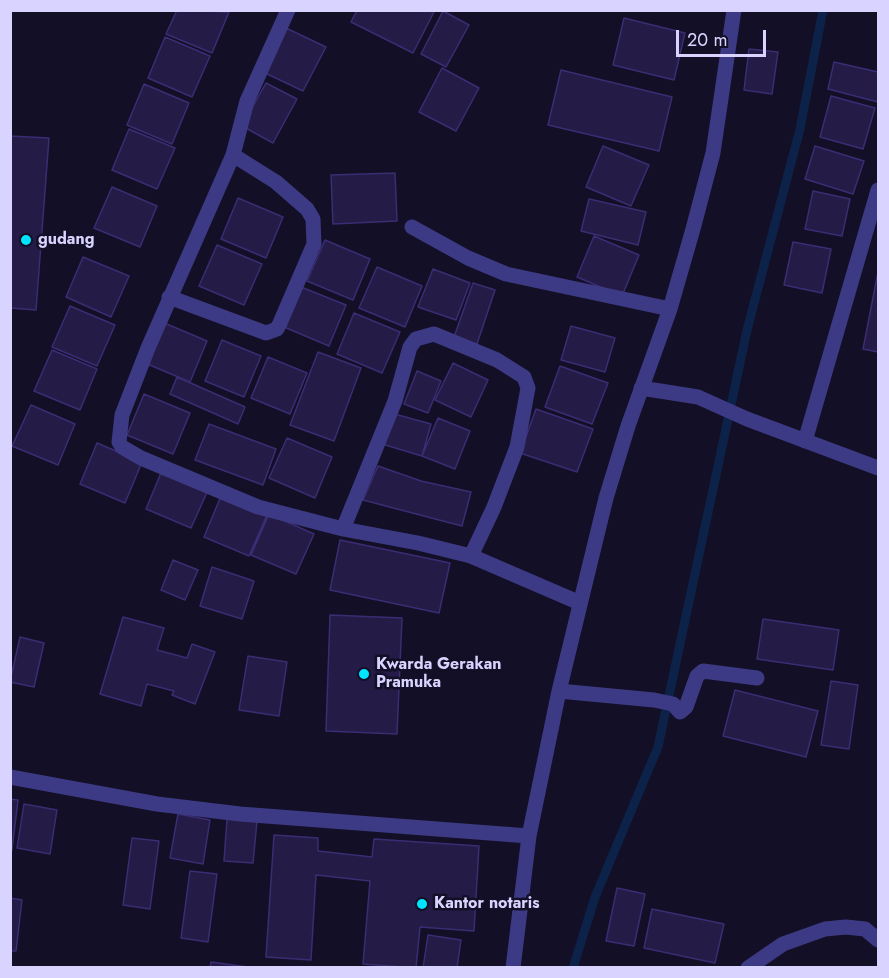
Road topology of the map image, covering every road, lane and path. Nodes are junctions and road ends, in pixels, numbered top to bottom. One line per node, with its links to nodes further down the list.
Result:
1 (288, 10): 3 (street)
2 (734, 10): 7 (street)
3 (233, 155): 6 (street); 6 (street)
4 (879, 190): 9 (street)
5 (412, 227): 7 (street)
6 (169, 297): 11 (street)
7 (670, 309): 8 (street)
8 (641, 388): 9 (street); 13 (street)
9 (805, 441): 10 (street)
10 (879, 468)
11 (343, 529): 12 (street); 12 (street)
12 (471, 556): 13 (street)
13 (580, 603): 15 (street)
14 (757, 678): 15 (street)
15 (560, 691): 17 (street)
16 (10, 777): 17 (street)
17 (529, 836): 19 (street)
18 (879, 940): 20 (street)
19 (513, 968)
20 (748, 968)

